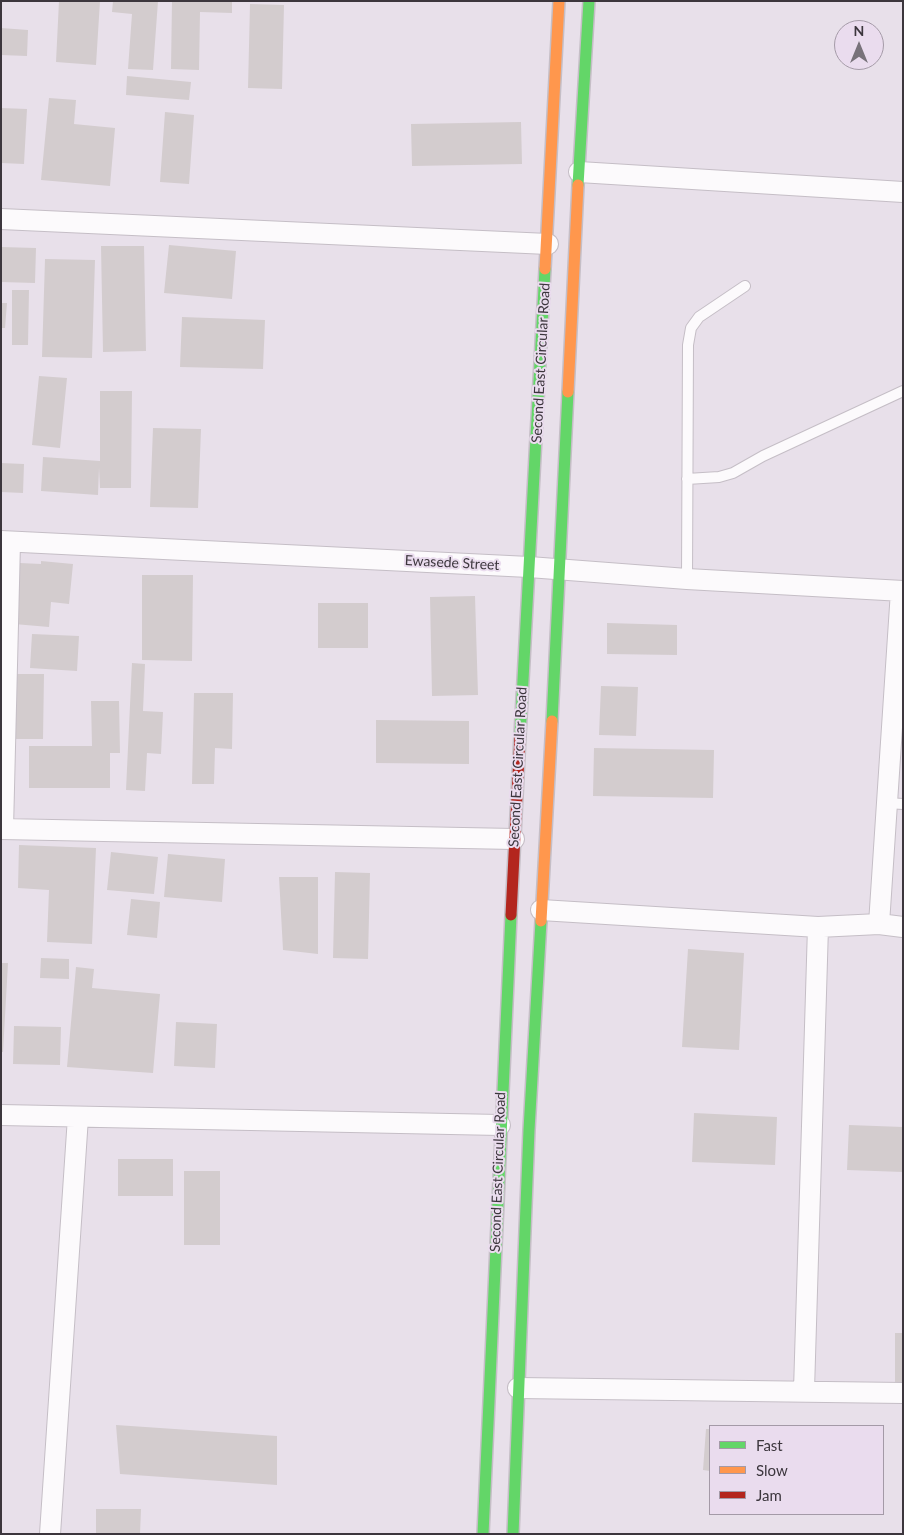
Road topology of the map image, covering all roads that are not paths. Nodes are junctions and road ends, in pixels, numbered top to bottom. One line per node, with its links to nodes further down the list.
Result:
1 (560, 1): 6 (main road, Second East Circular Road)
2 (589, 1): 3 (main road, Second East Circular Road)
3 (579, 172): 4 (street); 12 (main road, Second East Circular Road)
4 (903, 192)
5 (1, 220): 6 (street)
6 (548, 244): 11 (main road, Second East Circular Road)
7 (745, 286): 9 (lane)
8 (903, 391): 9 (lane)
9 (687, 479): 13 (lane)
10 (6, 542): 11 (street, Ewasede Street); 16 (street)
11 (530, 567): 12 (street, Ewasede Street); 17 (main road, Second East Circular Road)
12 (560, 570): 13 (street, Ewasede Street); 18 (main road, Second East Circular Road)
13 (687, 579): 14 (street, Ewasede Street)
14 (902, 591): 15 (street)
15 (895, 803): 19 (street)
16 (2, 829): 17 (street)
17 (514, 839): 24 (main road, Second East Circular Road)
18 (541, 910): 20 (street); 25 (main road, Second East Circular Road)
19 (879, 924): 20 (street); 21 (street)
20 (818, 927): 26 (street)
21 (903, 927)
22 (1, 1115): 23 (street)
23 (78, 1117): 24 (street); 28 (street)
24 (500, 1125): 29 (main road, Second East Circular Road)
25 (518, 1388): 26 (street); 30 (main road, Second East Circular Road)
26 (804, 1390): 27 (street)
27 (903, 1392)
28 (50, 1534)
29 (482, 1534)
30 (513, 1534)

